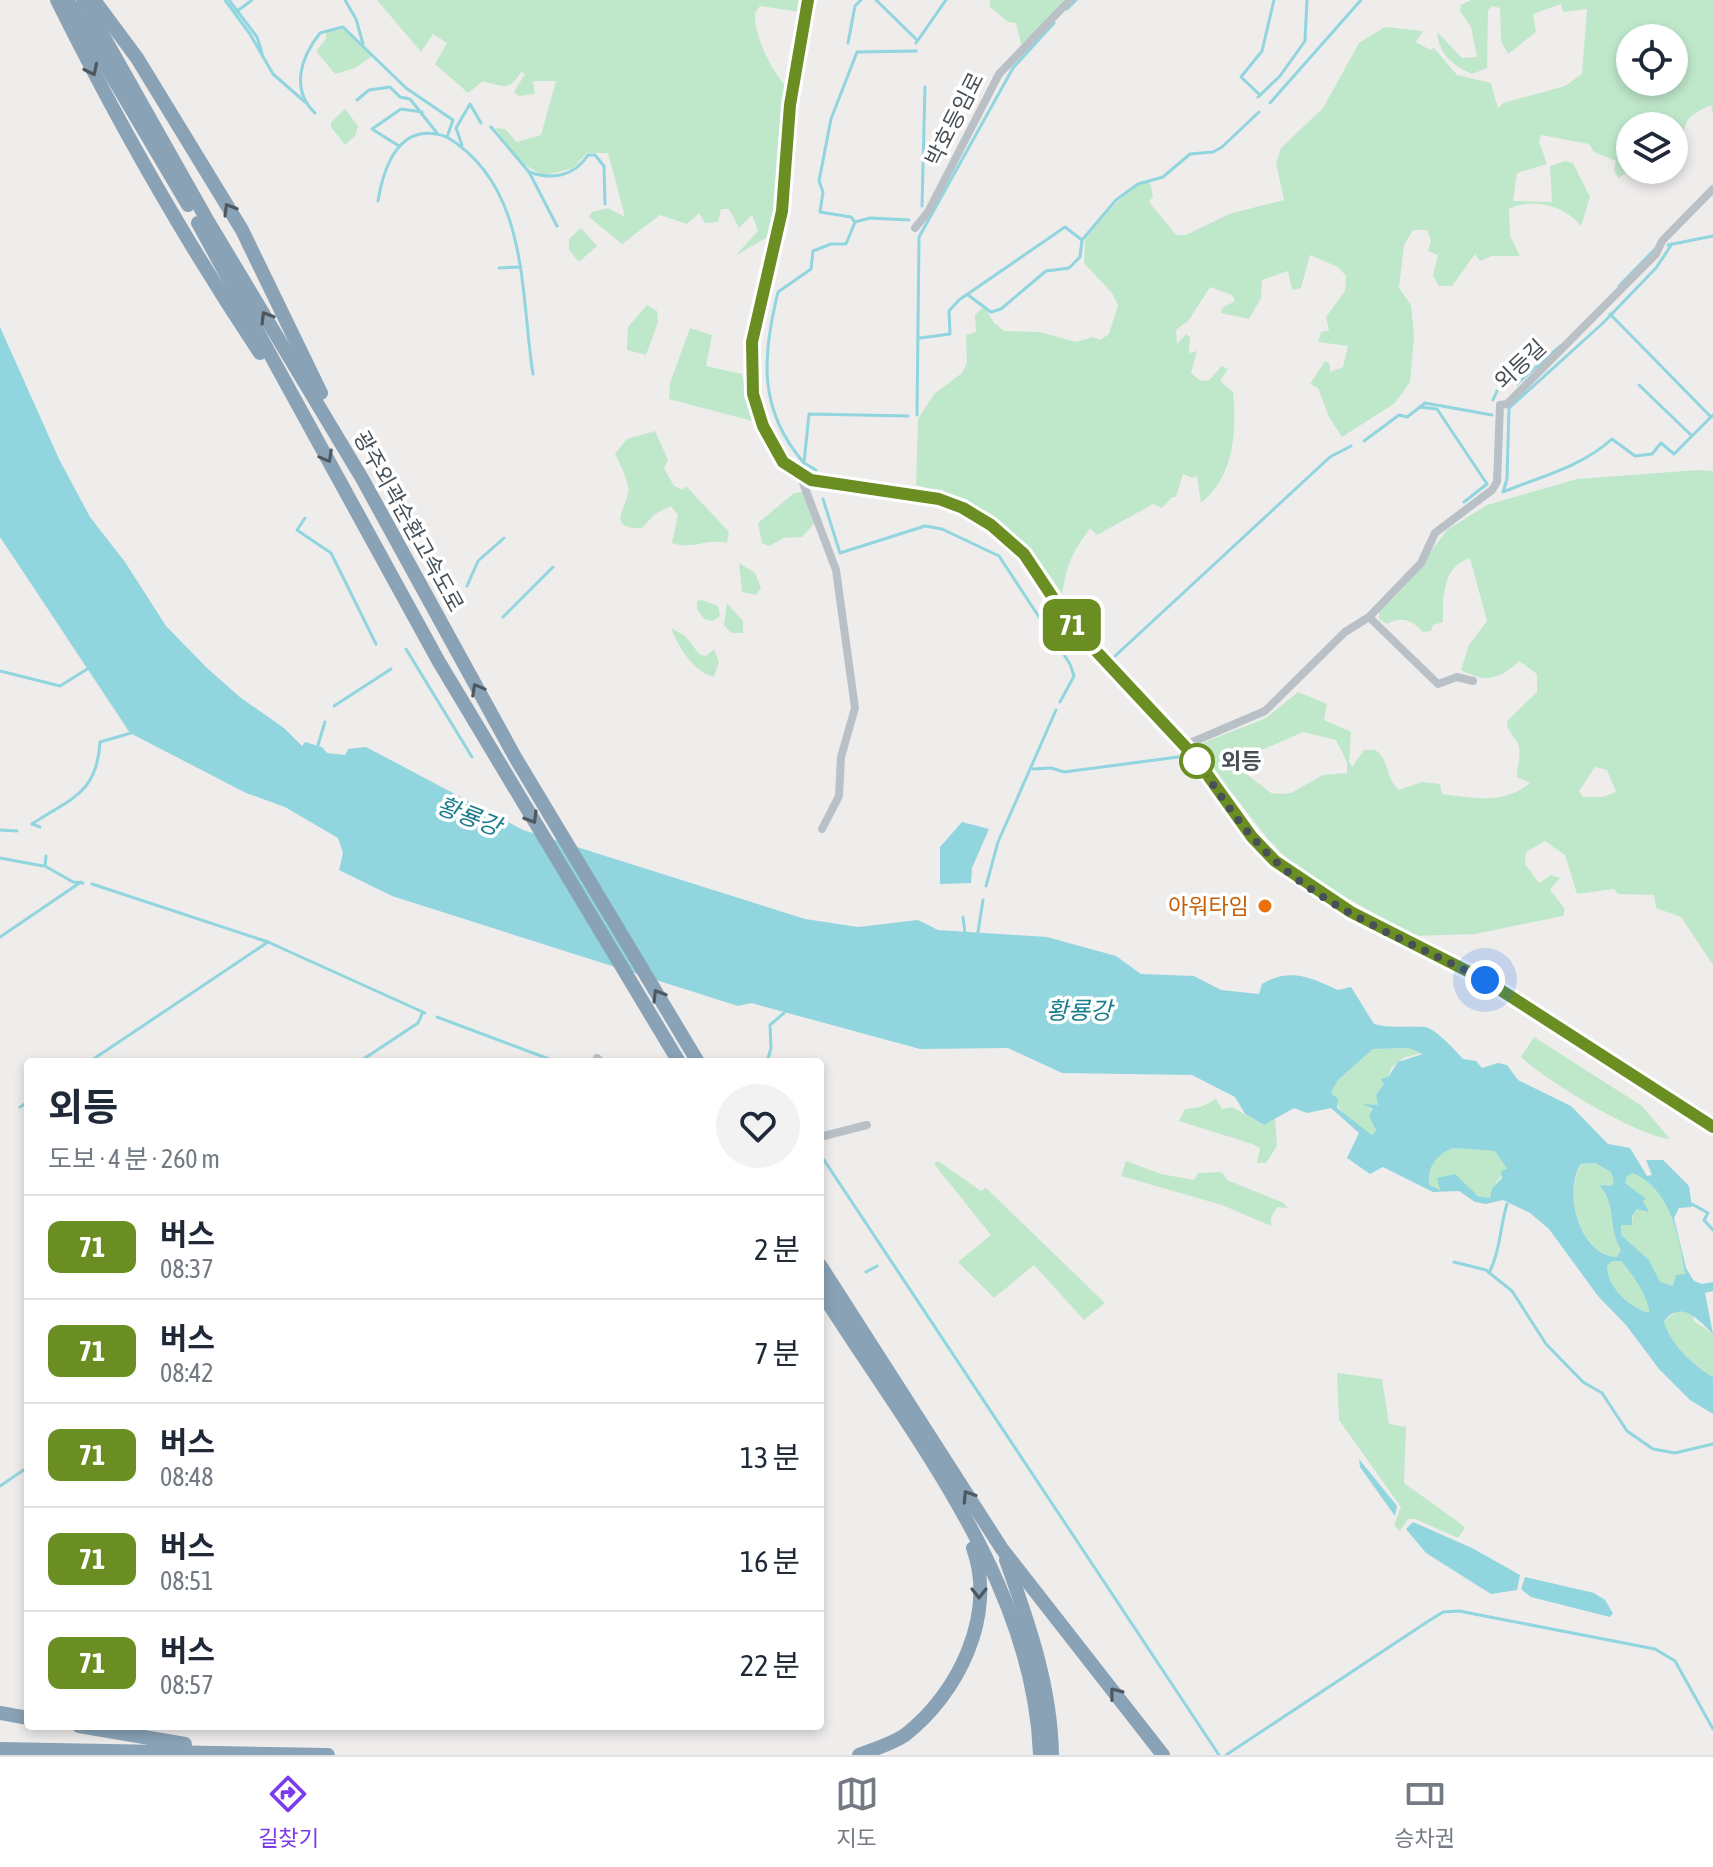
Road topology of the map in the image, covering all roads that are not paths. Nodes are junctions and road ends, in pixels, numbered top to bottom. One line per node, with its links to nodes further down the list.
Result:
1 (57, 0): 9 (highway, one-way to 9)
2 (67, 0): 9 (highway, 광주외곽순환고속도로)
3 (83, 0): 11 (highway, 광주외곽순환고속도로, one-way to 3)
4 (94, 0): 11 (highway, one-way to 4)
5 (808, 0): 10 (street)
6 (1070, 0): 8 (street, 박호등임로)
7 (1713, 189): 12 (street, 외등길)
8 (915, 228)
9 (311, 427): 16 (highway, 광주외곽순환고속도로, one-way to 16)
10 (800, 475): 14 (street); 15 (street)
11 (363, 480): 17 (highway, 광주외곽순환고속도로, one-way to 11)
12 (1369, 617): 13 (street); 14 (street, 외등길)
13 (1473, 681)
14 (1183, 746): 19 (street)
15 (822, 829)
16 (677, 1058)
17 (696, 1058)
18 (867, 1125): 20 (street)
19 (1713, 1127)
20 (824, 1136)
21 (824, 1273): 23 (highway)
22 (824, 1295): 23 (highway)
23 (850, 1327): 24 (highway); 24 (highway)
24 (928, 1446): 25 (highway); 26 (highway, one-way to 24)
25 (963, 1518): 33 (highway, one-way to 33); 34 (highway)
26 (1002, 1549): 35 (highway); 36 (highway, one-way to 26)
27 (0, 1713): 28 (highway)
28 (24, 1717)
29 (103, 1730): 31 (highway)
30 (0, 1749): 31 (highway)
31 (237, 1752): 32 (highway)
32 (328, 1755)
33 (859, 1755)
34 (1040, 1755)
35 (1052, 1755)
36 (1163, 1755)

